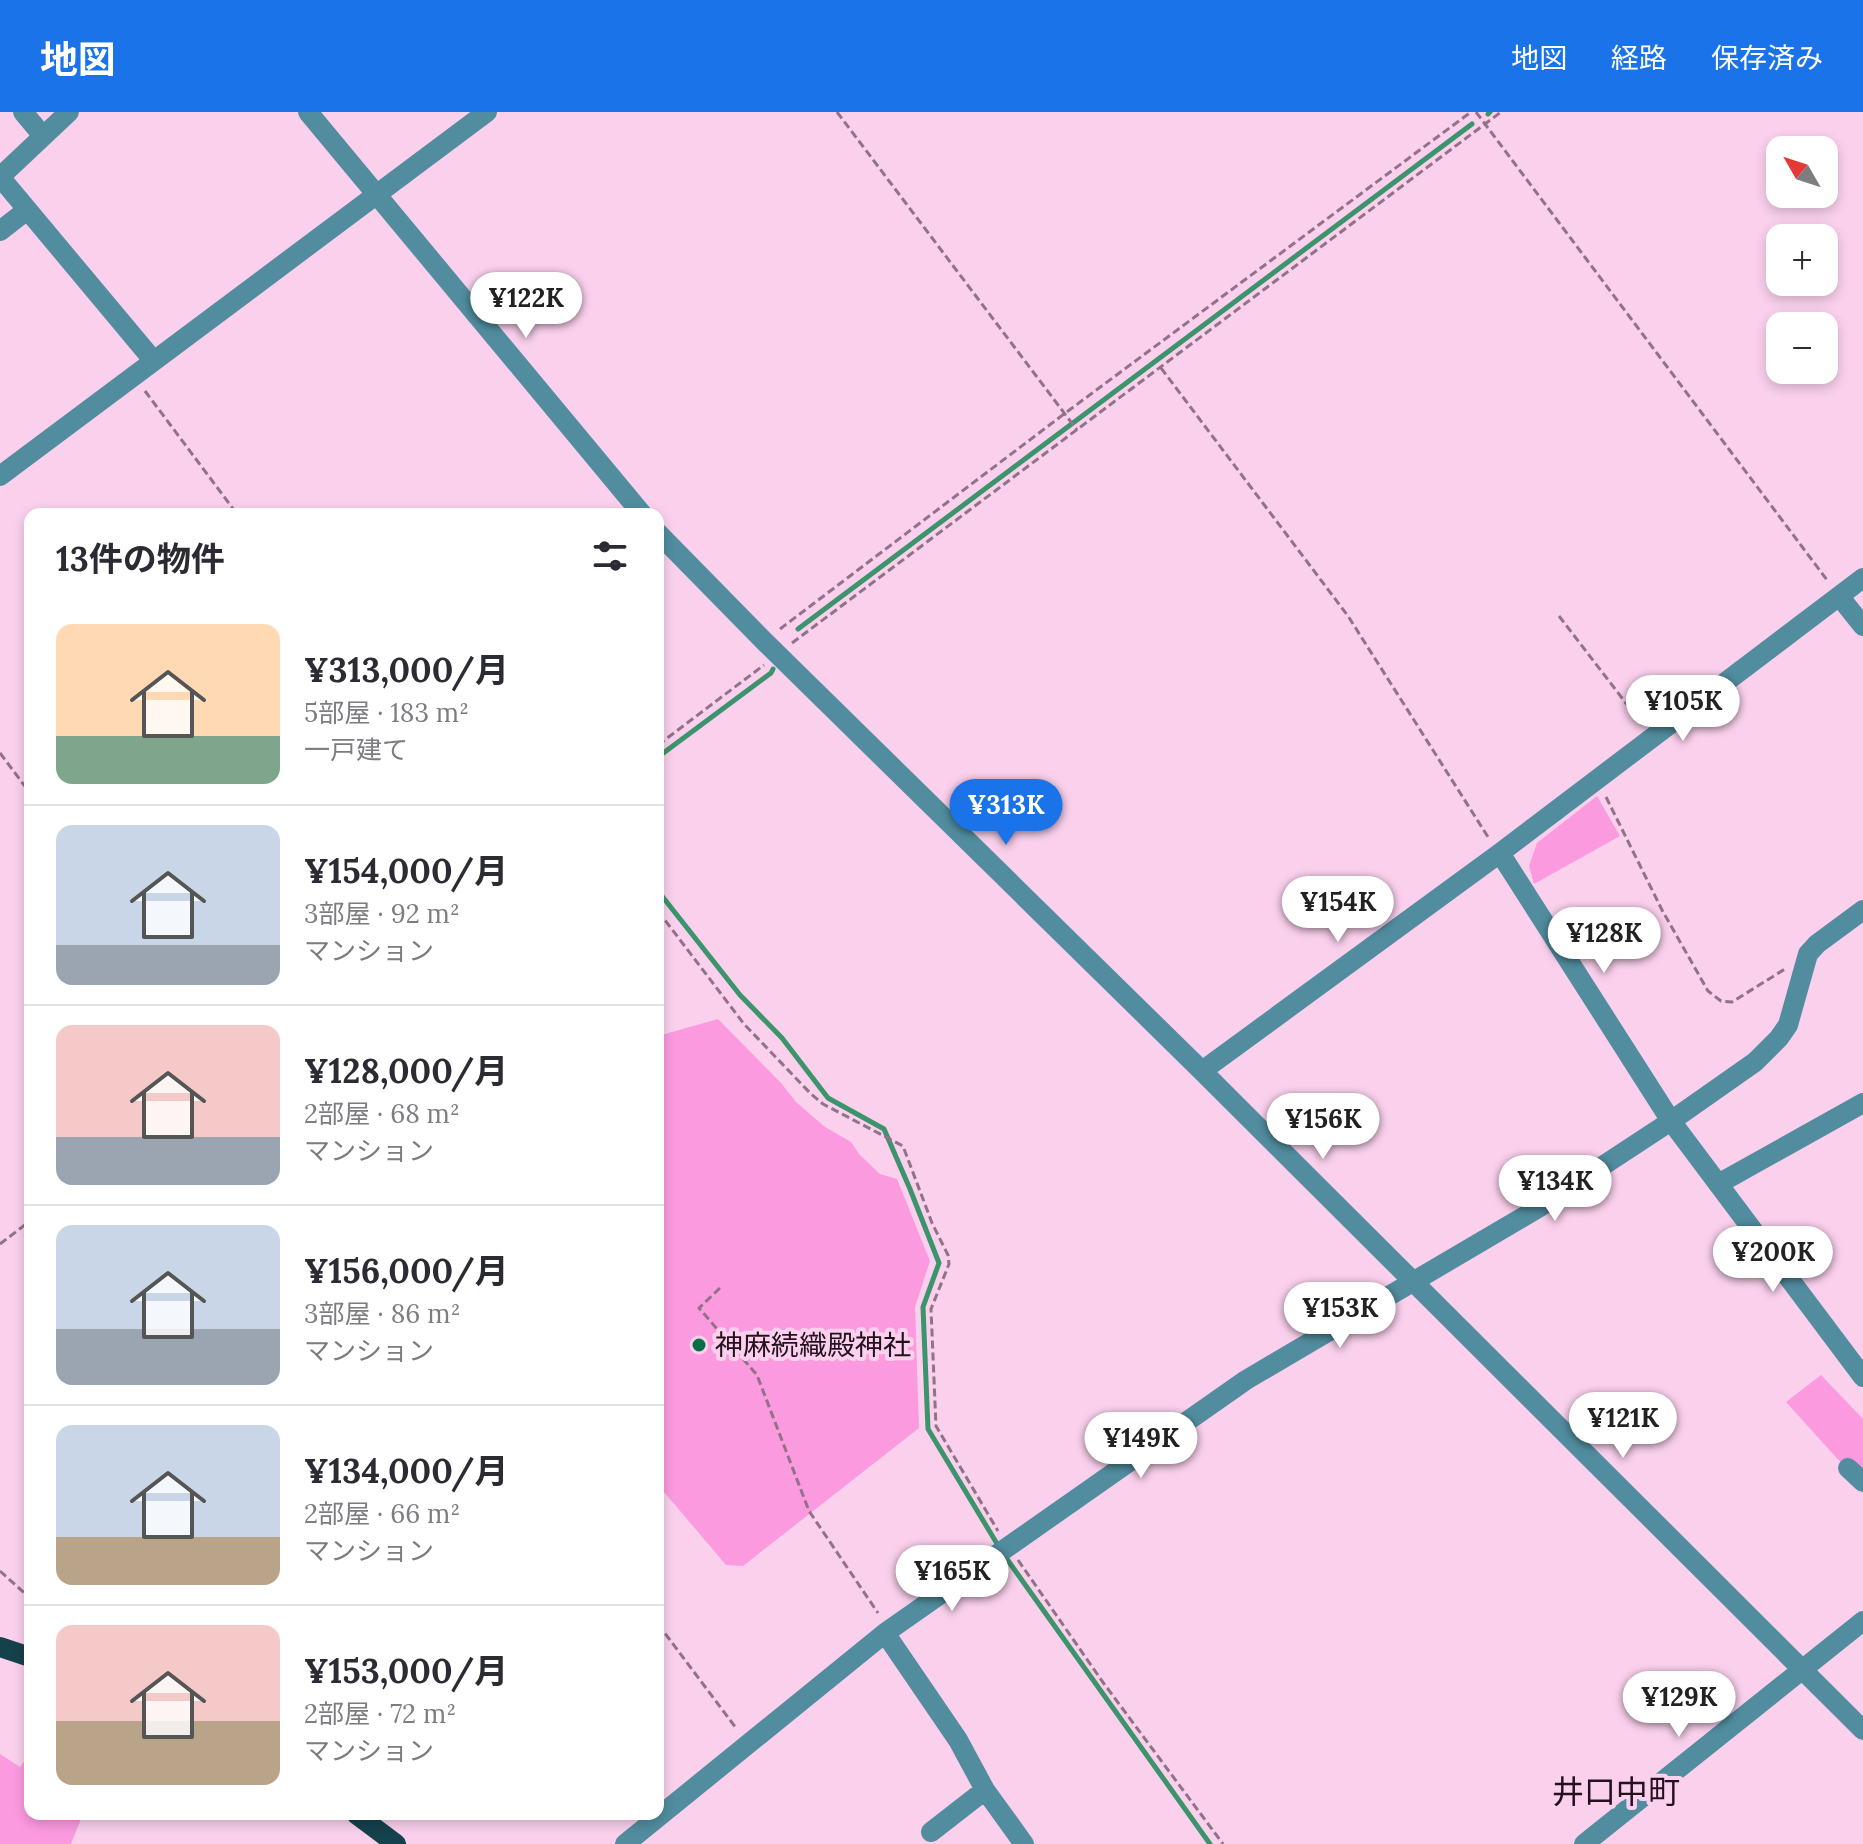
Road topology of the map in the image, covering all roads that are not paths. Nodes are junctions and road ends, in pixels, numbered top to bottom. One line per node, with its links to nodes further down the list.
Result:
1 (23, 112): 5 (street)
2 (69, 112): 5 (street)
3 (308, 112): 6 (street)
4 (487, 112): 6 (street)
5 (43, 136): 7 (street)
6 (376, 193): 9 (street); 11 (street)
7 (27, 210): 8 (street); 9 (street)
8 (0, 231)
9 (153, 360): 10 (street)
10 (0, 476)
11 (637, 508)
12 (664, 539): 18 (street)
13 (1863, 578): 14 (street)
14 (1839, 596): 15 (street); 16 (street)
15 (1863, 626)
16 (1500, 853): 18 (street); 20 (street)
17 (1863, 910): 20 (street)
18 (1202, 1071): 22 (street)
19 (1863, 1103): 21 (street)
20 (1671, 1121): 21 (street); 22 (street)
21 (1718, 1184): 23 (street)
22 (1412, 1282): 25 (street); 28 (street)
23 (1863, 1377)
24 (1863, 1621): 28 (street)
25 (887, 1631): 30 (street); 31 (street)
26 (0, 1647): 27 (main road)
27 (24, 1655)
28 (1802, 1669): 29 (street); 38 (street)
29 (1863, 1730)
30 (985, 1790): 34 (street); 37 (street)
31 (664, 1812)
32 (364, 1820): 35 (main road)
33 (655, 1820): 36 (street)
34 (931, 1832)
35 (396, 1844)
36 (625, 1844)
37 (1024, 1844)
38 (1584, 1844)

